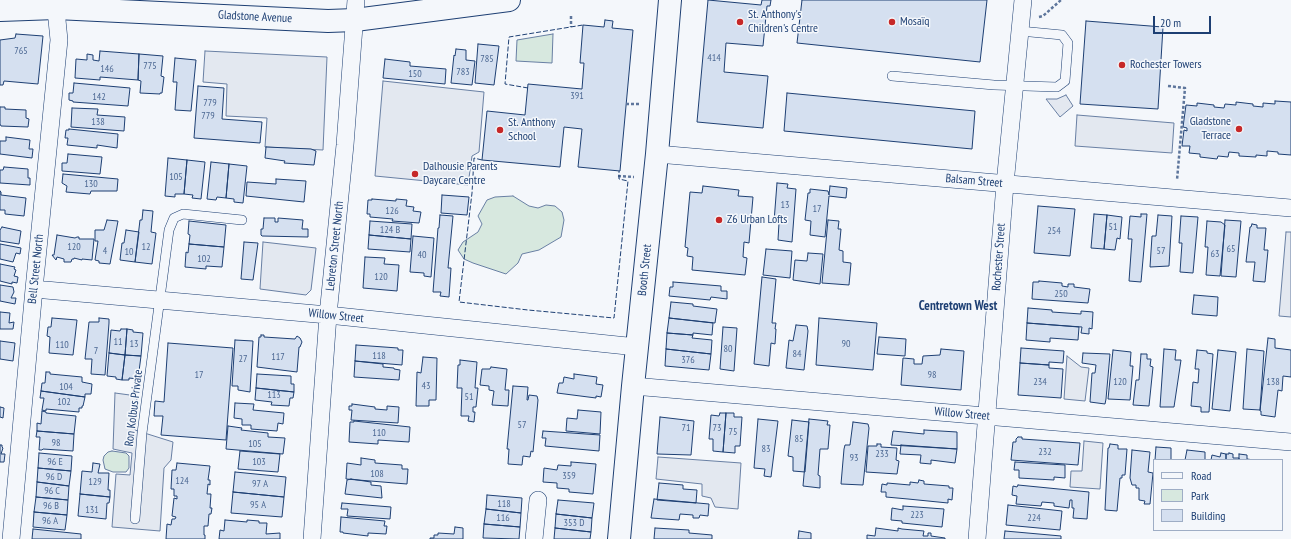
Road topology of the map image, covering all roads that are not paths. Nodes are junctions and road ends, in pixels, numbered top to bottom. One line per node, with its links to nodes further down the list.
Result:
1 (509, 0): 6 (main road, Gladstone Avenue)
2 (670, 0): 10 (main road, Booth Street)
3 (1023, 0): 7 (street, Rochester Street)
4 (56, 4): 5 (main road, Gladstone Avenue); 6 (main road, Gladstone Avenue); 14 (street, Bell Street North)
5 (0, 10)
6 (356, 10): 16 (street, Lebreton Street North)
7 (1020, 31): 9 (street, Rochester Street); 9 (lane)
8 (892, 76): 9 (lane)
9 (1014, 85): 11 (street, Rochester Street)
10 (657, 154): 11 (street, Balsam Street); 17 (main road, Booth Street)
11 (1005, 184): 12 (street, Balsam Street); 19 (street, Rochester Street)
12 (1291, 208)
13 (242, 220): 15 (lane, Ron Kolbus Private)
14 (34, 289): 15 (street, Willow Street); 23 (street, Bell Street North)
15 (160, 300): 16 (street, Willow Street); 22 (lane, Ron Kolbus Private)
16 (328, 315): 17 (street, Willow Street); 24 (street, Lebreton Street North)
17 (637, 347): 18 (main road, Booth Street)
18 (633, 386): 19 (street, Willow Street); 26 (main road, Booth Street)
19 (987, 417): 20 (street, Willow Street); 27 (street, Rochester Street)
20 (1291, 442)
21 (538, 500): 25 (street)
22 (135, 520)
23 (11, 539)
24 (312, 539)
25 (534, 539)
26 (620, 539)
27 (977, 539)

